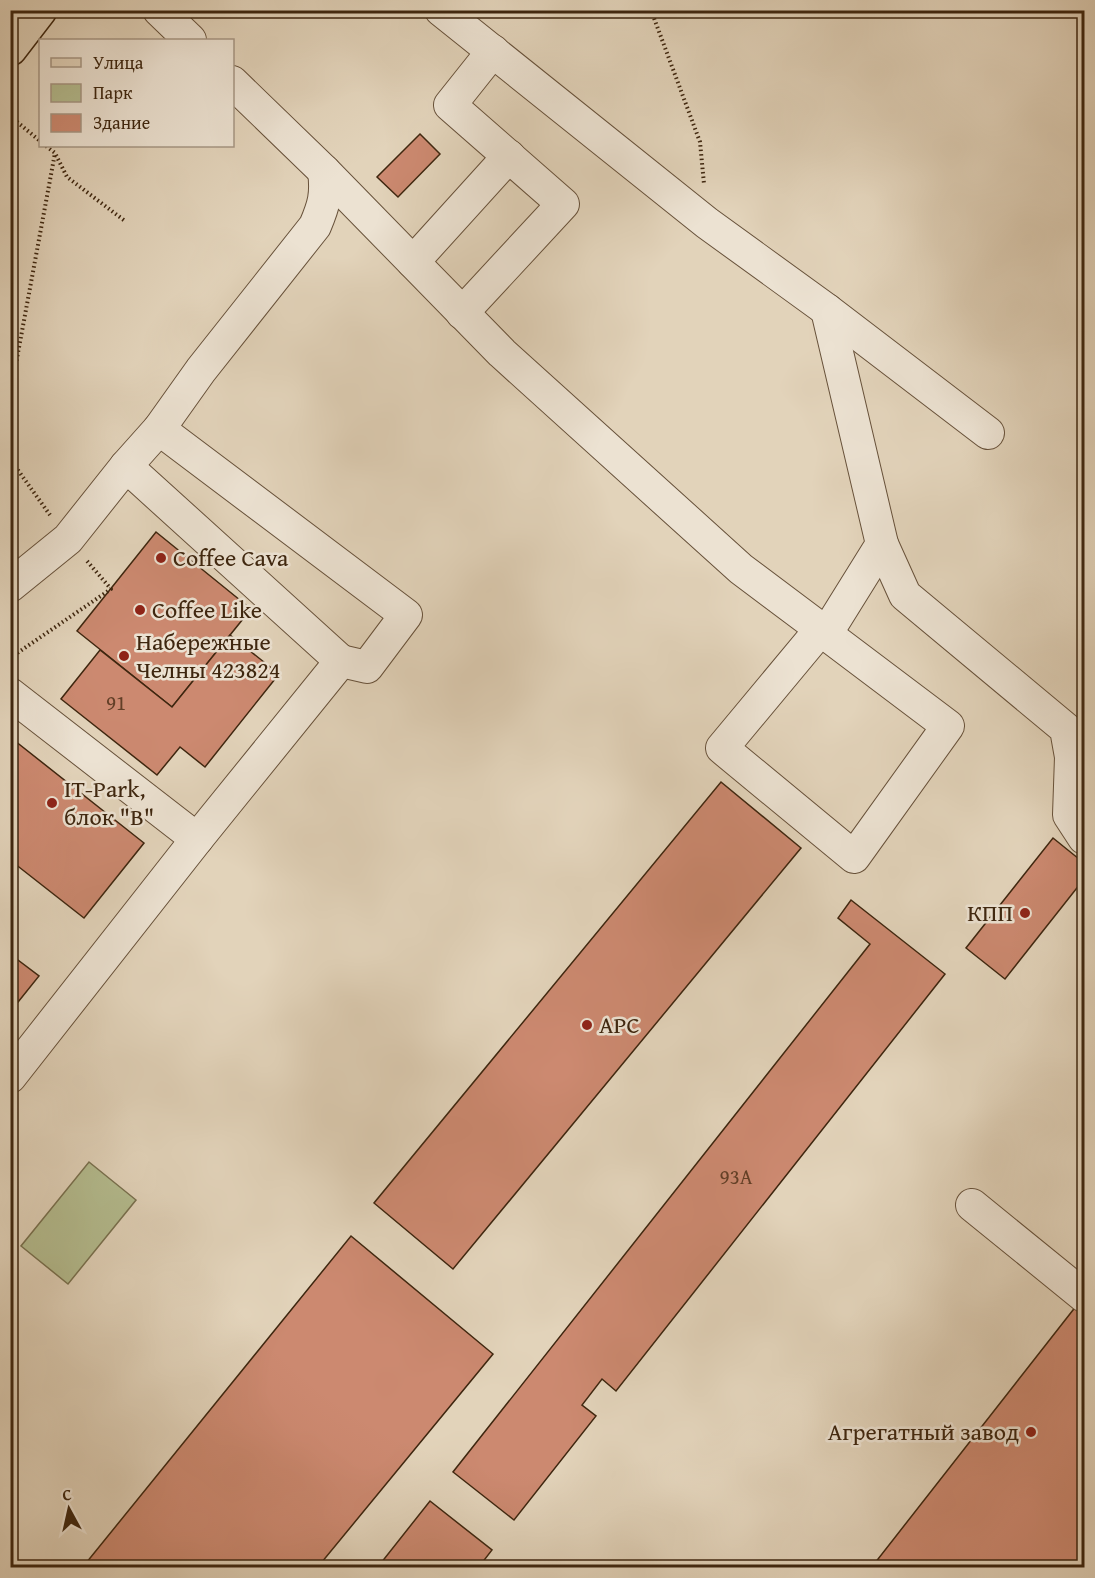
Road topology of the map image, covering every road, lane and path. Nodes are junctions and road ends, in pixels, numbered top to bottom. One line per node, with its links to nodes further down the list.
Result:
1 (40, 10): 6 (main road)
2 (159, 10): 5 (lane)
3 (441, 10): 7 (lane)
4 (651, 10): 16 (path)
5 (189, 39)
6 (10, 49)
7 (493, 51): 13 (lane); 16 (lane)
8 (234, 84): 14 (lane)
9 (10, 116): 10 (path)
10 (39, 140)
11 (47, 147): 12 (path)
12 (55, 153): 15 (path); 20 (path)
13 (509, 156): 17 (lane); 19 (lane)
14 (324, 171): 17 (lane); 21 (lane)
15 (125, 221)
16 (707, 223): 18 (lane)
17 (413, 262): 19 (lane)
18 (827, 310): 22 (lane); 24 (lane)
19 (462, 312): 27 (lane)
20 (10, 396)
21 (159, 429): 23 (lane); 29 (lane)
22 (988, 433)
23 (126, 466): 25 (lane); 29 (lane)
24 (882, 544): 27 (lane); 31 (lane)
25 (10, 586)
26 (111, 589): 28 (path)
27 (824, 632): 27 (lane)
28 (10, 658)
29 (342, 661): 32 (lane)
30 (10, 694): 32 (lane)
31 (1084, 837)
32 (197, 839): 33 (lane)
33 (10, 1077)
34 (972, 1205): 35 (lane)
35 (1084, 1296)

